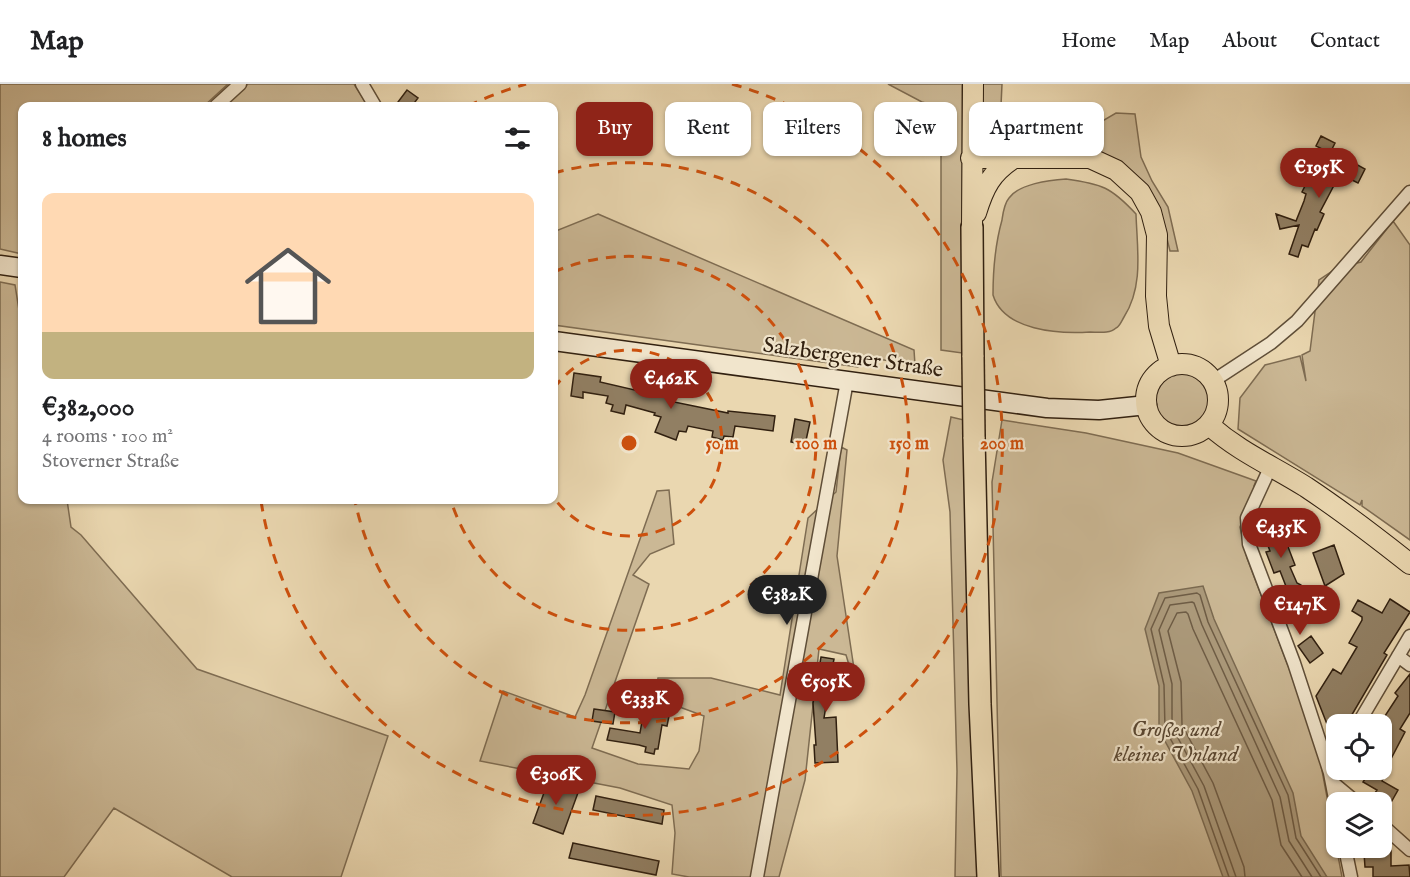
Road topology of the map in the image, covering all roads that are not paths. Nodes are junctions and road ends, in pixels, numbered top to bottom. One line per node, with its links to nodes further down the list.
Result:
1 (240, 84): 4 (street)
2 (362, 84): 5 (street)
3 (972, 84): 6 (main road)
4 (220, 102)
5 (373, 102)
6 (971, 158): 7 (main road); 9 (main road)
7 (1014, 158): 9 (main road); 13 (main road)
8 (1410, 192): 15 (street)
9 (972, 227): 31 (highway, bridge)
10 (0, 265): 11 (main road)
11 (18, 267)
12 (558, 342): 14 (main road, Salzbergener Straße)
13 (1171, 366): 15 (main road); 16 (main road)
14 (847, 381): 16 (main road, Salzbergener Straße); 30 (street)
15 (1213, 381): 17 (main road)
16 (1146, 405): 17 (main road)
17 (1209, 425): 18 (main road)
18 (1270, 468): 19 (main road); 24 (street)
19 (1410, 564)
20 (1410, 636): 21 (street)
21 (1398, 656): 22 (street); 23 (street)
22 (1410, 665)
23 (1364, 714)
24 (1326, 752)
25 (1339, 780): 26 (street)
26 (1348, 792)
27 (1392, 834): 28 (street)
28 (1410, 849)
29 (1347, 858): 32 (street)
30 (757, 877)
31 (988, 877)
32 (1351, 877)

